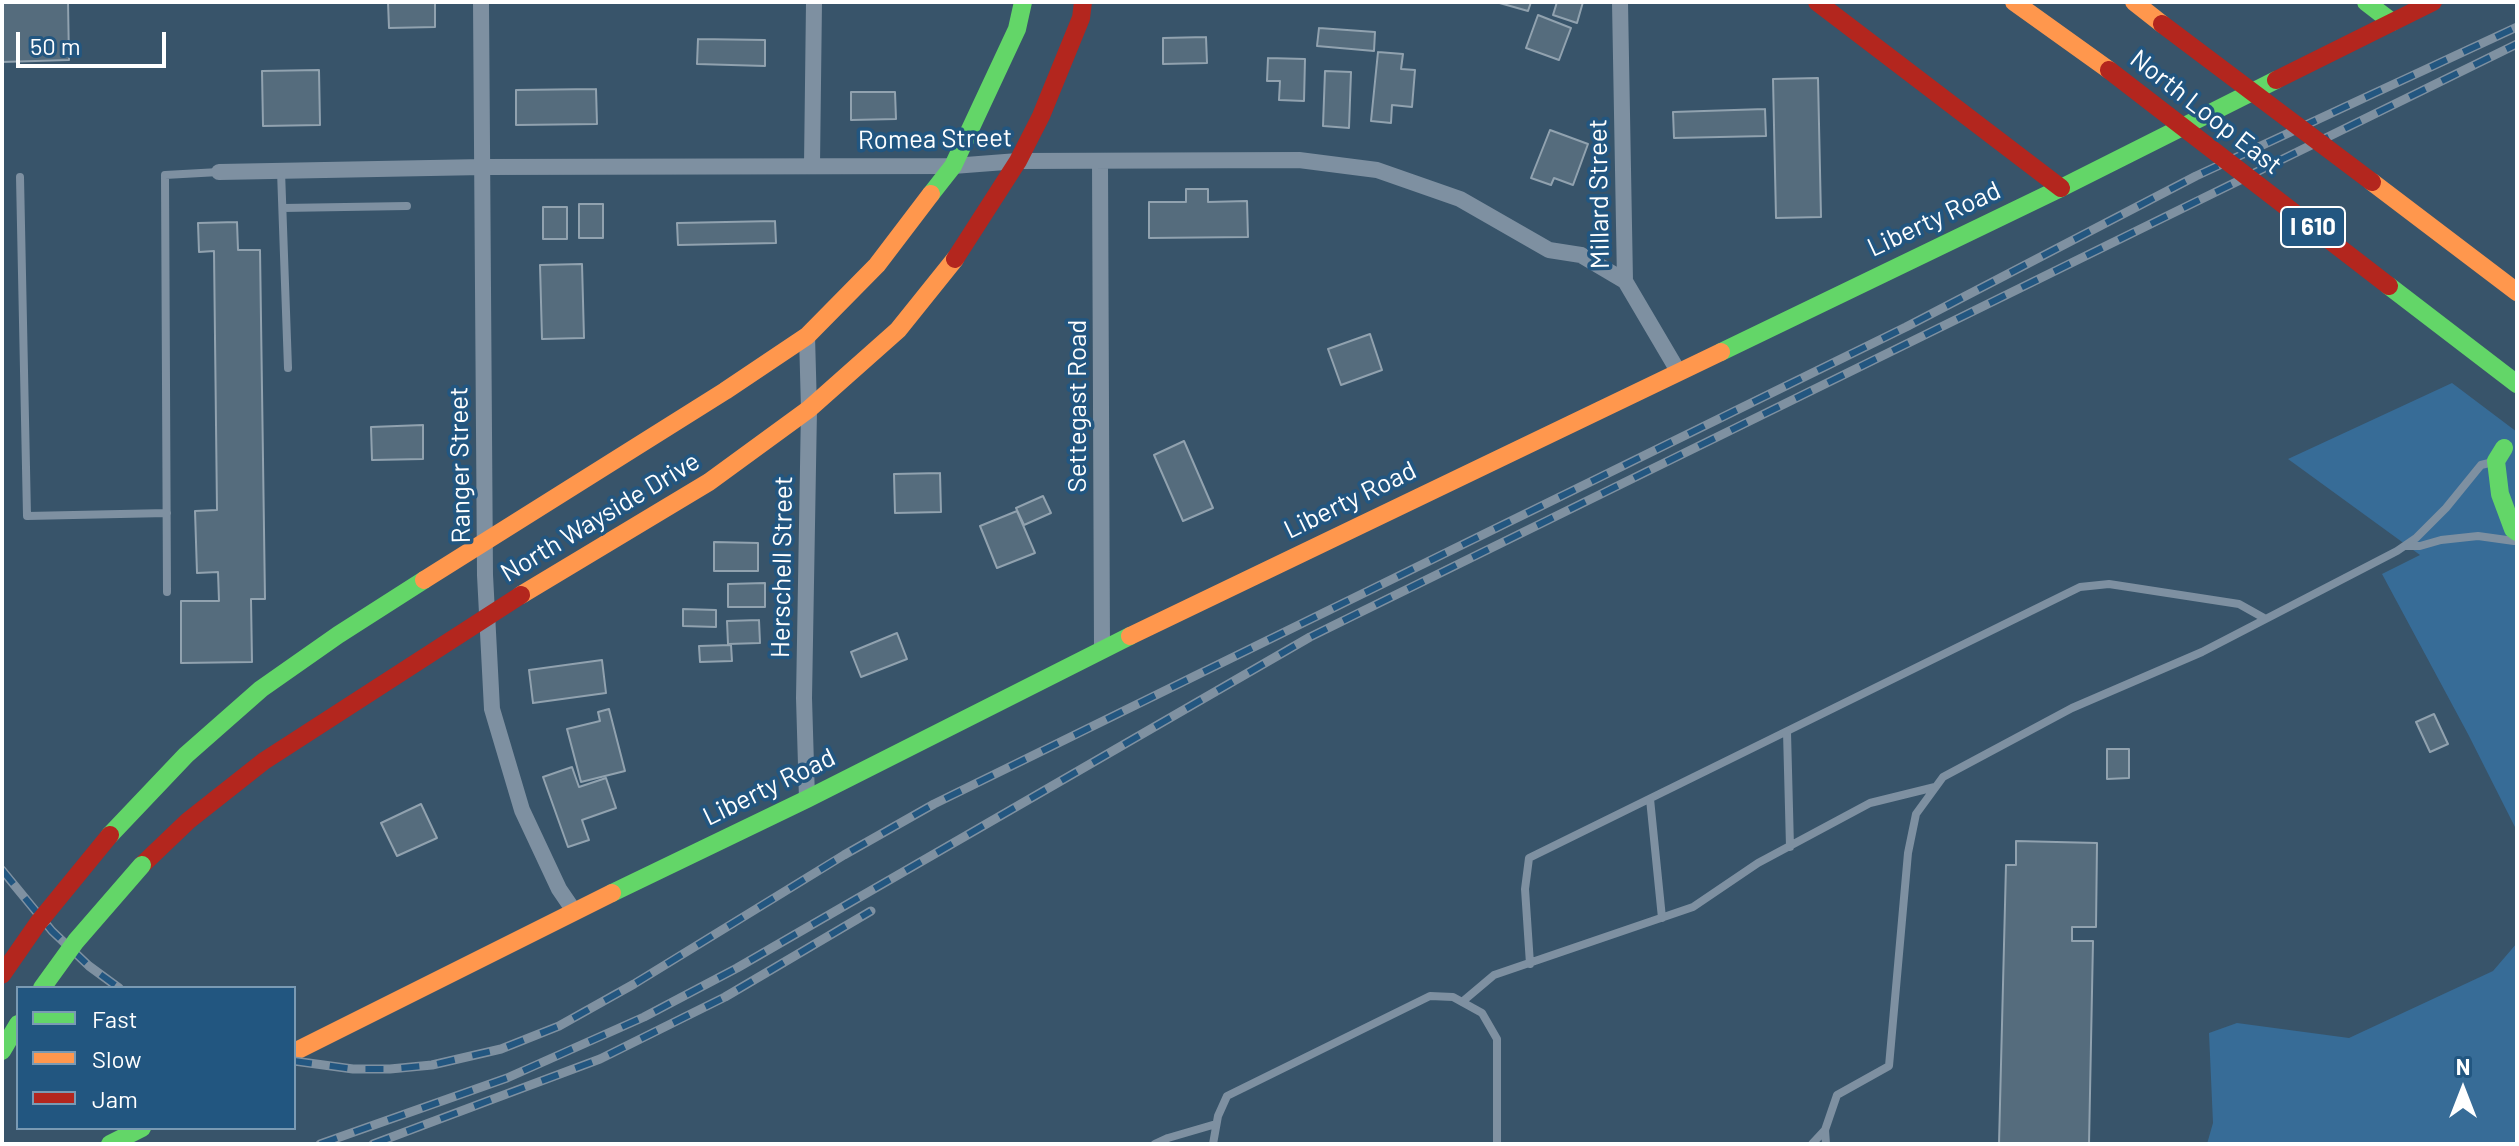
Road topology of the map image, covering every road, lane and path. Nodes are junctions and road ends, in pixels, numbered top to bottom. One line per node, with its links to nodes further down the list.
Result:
1 (481, 2): 16 (street, Ranger Street)
2 (814, 2): 14 (street)
3 (1023, 2): 15 (main road, North Wayside Drive)
4 (1083, 2): 12 (main road, North Wayside Drive)
5 (1620, 2): 23 (street, Millard Street)
6 (1817, 2): 20 (main road)
7 (2014, 2): 28 (main road, North Loop East / I 610, bridge)
8 (2134, 2): 24 (main road, North Loop East / I 610, bridge)
9 (2366, 2): 11 (main road)
10 (2433, 2): 11 (main road, Liberty Road)
11 (2392, 22): 20 (main road, Liberty Road)
12 (1018, 161): 13 (street, Romea Street); 15 (street, Romea Street); 29 (main road, North Wayside Drive)
13 (1100, 162): 23 (street, Romea Street); 40 (street, Settegast Road)
14 (812, 165): 15 (street, Romea Street); 16 (street, Romea Street)
15 (953, 166): 25 (main road, North Wayside Drive)
16 (483, 167): 17 (street, Romea Street); 35 (street, Ranger Street)
17 (281, 171): 18 (street, Romea Street); 22 (lane)
18 (219, 172): 32 (lane)
19 (20, 177): 32 (lane)
20 (2061, 188): 27 (main road, Liberty Road)
21 (407, 206): 22 (lane)
22 (283, 208): 26 (lane)
23 (1625, 281): 27 (street, Millard Street)
24 (2517, 292)
25 (807, 336): 29 (street, Herschell Street); 35 (main road, North Wayside Drive)
26 (288, 368)
27 (1678, 371): 40 (main road, Liberty Road)
28 (2517, 384)
29 (809, 409): 38 (main road, North Wayside Drive); 43 (street, Herschell Street)
30 (2517, 432): 31 (main road)
31 (2500, 455): 33 (main road); 36 (lane)
32 (167, 513): 37 (lane)
33 (2517, 532)
34 (2517, 541): 36 (lane)
35 (485, 542): 38 (street, Ranger Street); 49 (main road, North Wayside Drive, bridge)
36 (2404, 546): 39 (lane)
37 (167, 592)
38 (487, 617): 46 (street, Ranger Street); 50 (main road, North Wayside Drive, bridge)
39 (2264, 618): 41 (lane); 42 (lane)
40 (1102, 649): 43 (main road, Liberty Road)
41 (1787, 732): 44 (lane); 45 (lane)
42 (1935, 787): 45 (lane); 57 (lane)
43 (807, 799): 46 (main road, Liberty Road)
44 (1650, 799): 47 (lane); 48 (lane)
45 (1790, 847): 47 (lane)
46 (574, 911): 54 (main road, Liberty Road)
47 (1662, 918): 48 (lane)
48 (1530, 964): 51 (lane)
49 (2, 975)
50 (43, 986)
51 (1462, 1002): 55 (lane); 61 (lane)
52 (16, 1027): 53 (main road)
53 (2, 1051)
54 (296, 1051)
55 (1216, 1124): 59 (lane); 60 (lane)
56 (138, 1130): 58 (main road)
57 (1825, 1130): 62 (lane); 63 (lane)
58 (110, 1144)
59 (1155, 1144)
60 (1213, 1144)
61 (1497, 1144)
62 (1812, 1144)
63 (1826, 1144)

